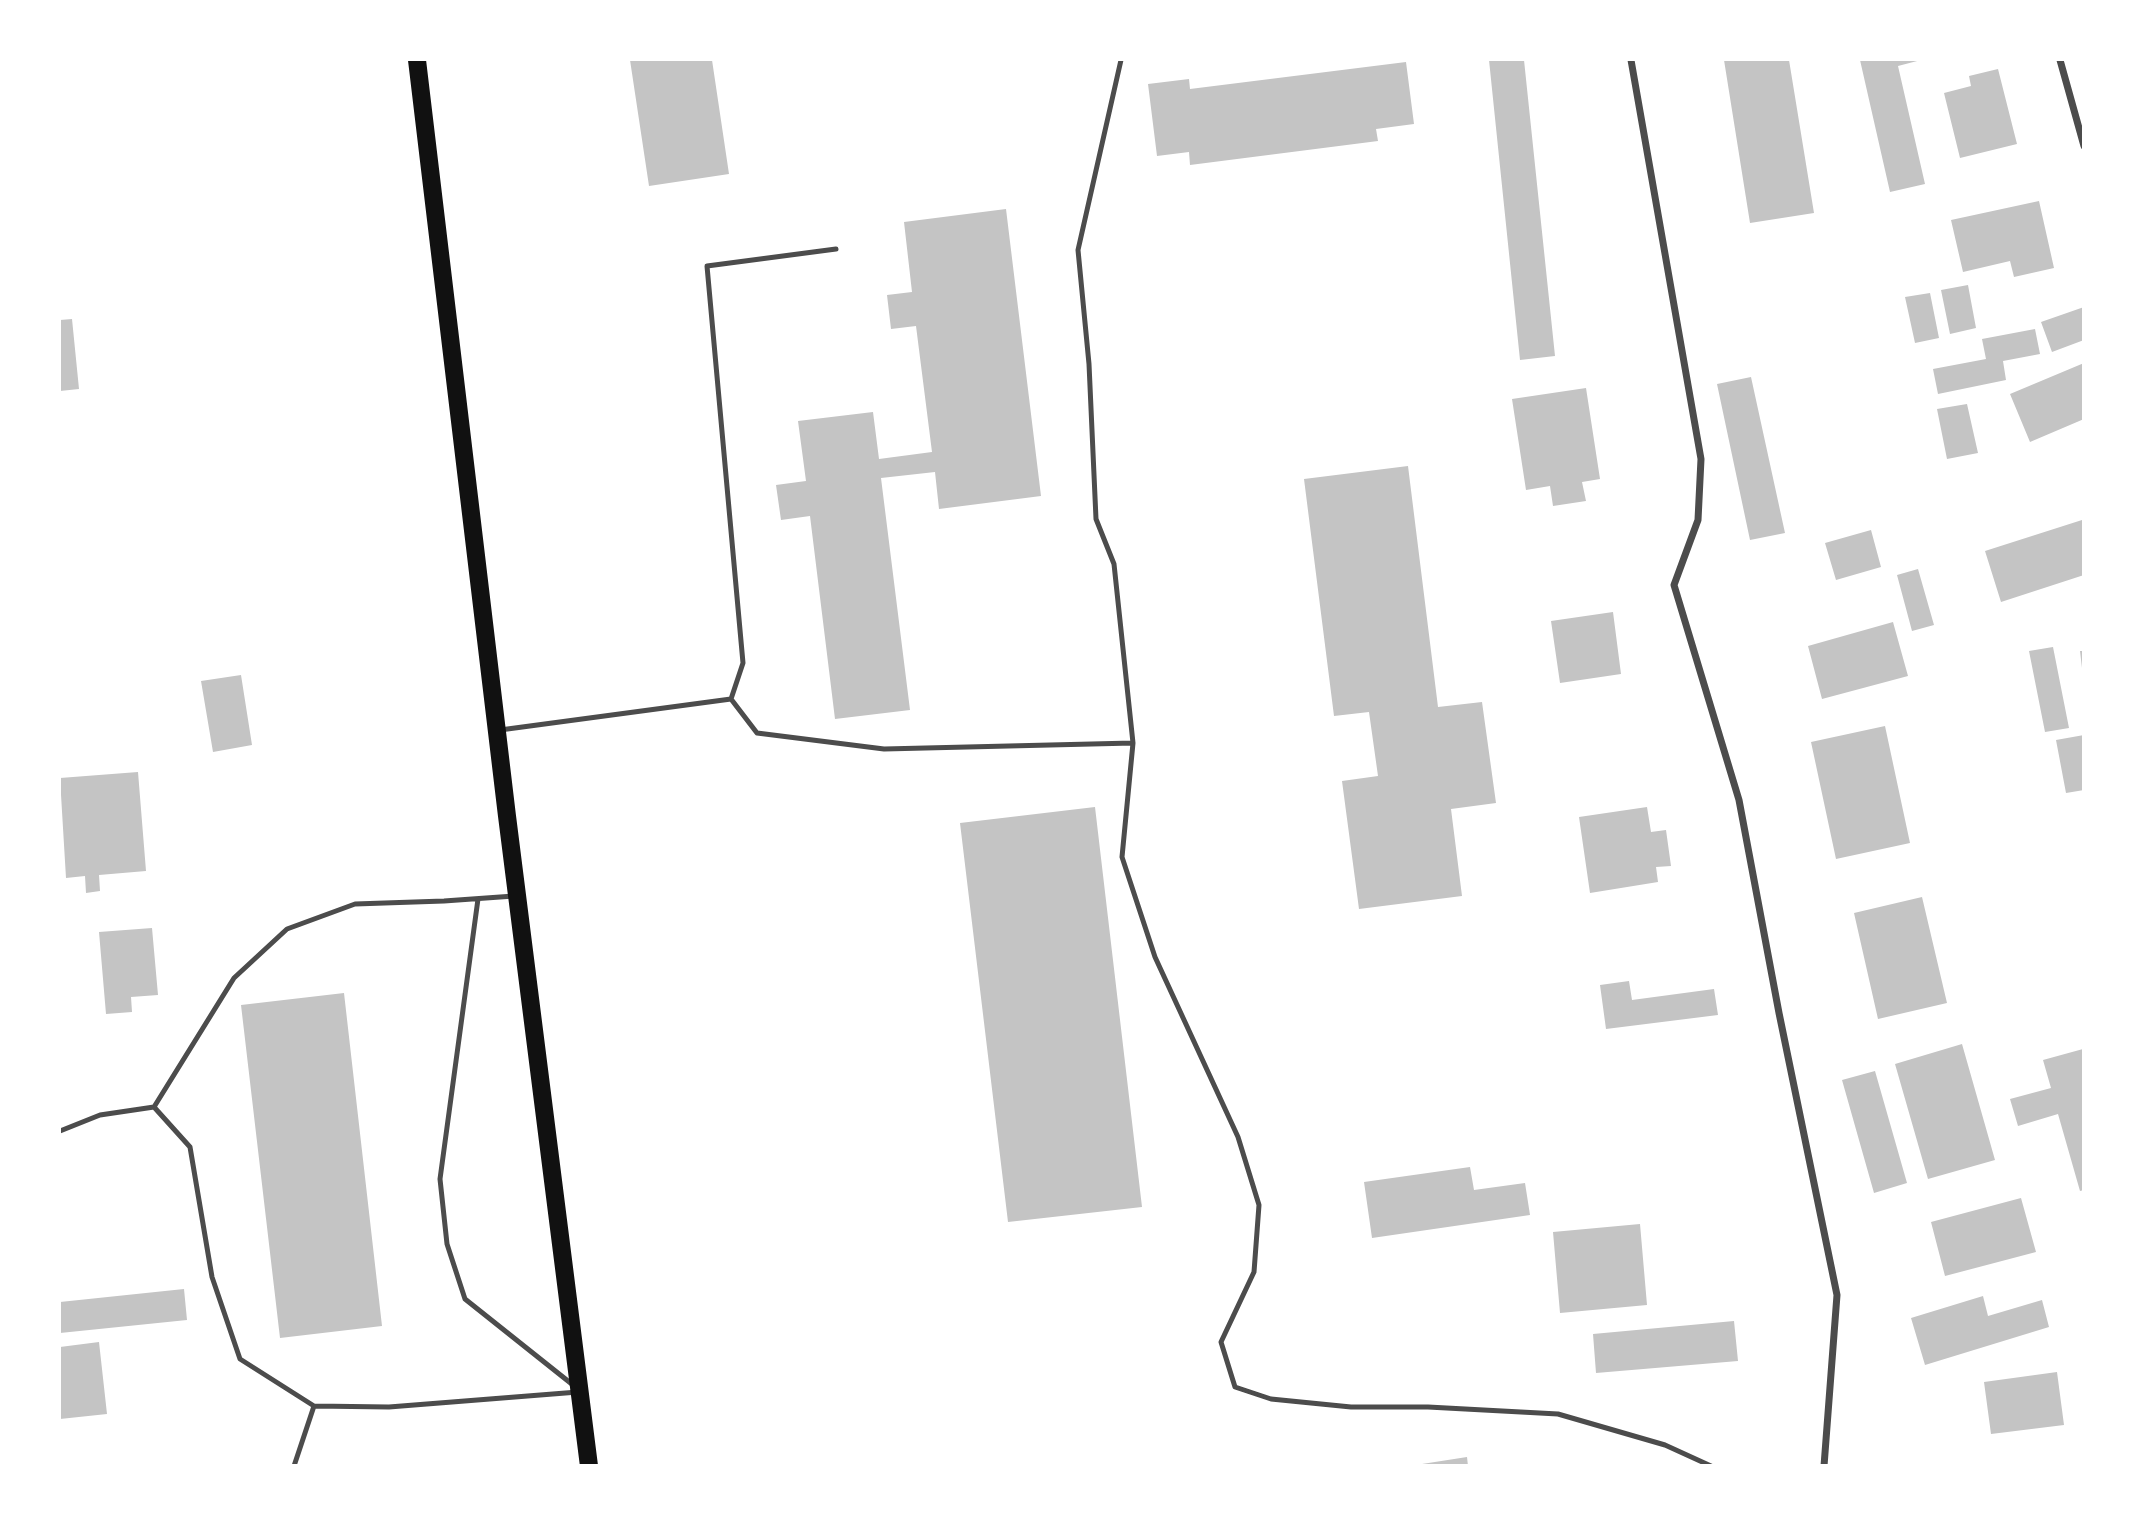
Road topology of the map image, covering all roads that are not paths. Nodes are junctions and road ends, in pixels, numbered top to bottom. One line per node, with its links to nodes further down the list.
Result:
1 (417, 60): 8 (main road)
2 (1121, 60): 9 (lane)
3 (1631, 60): 19 (street)
4 (2060, 60): 5 (street)
5 (2084, 146)
6 (836, 249): 7 (lane)
7 (731, 699): 8 (lane); 9 (lane)
8 (496, 731): 10 (main road)
9 (1133, 743): 18 (lane)
10 (518, 896): 11 (lane); 14 (main road)
11 (478, 899): 12 (lane); 14 (lane)
12 (155, 1107): 13 (lane); 15 (lane)
13 (60, 1131)
14 (581, 1391): 15 (lane); 17 (main road)
15 (314, 1406): 16 (lane)
16 (294, 1465)
17 (589, 1465)
18 (1711, 1465)
19 (1824, 1465)

